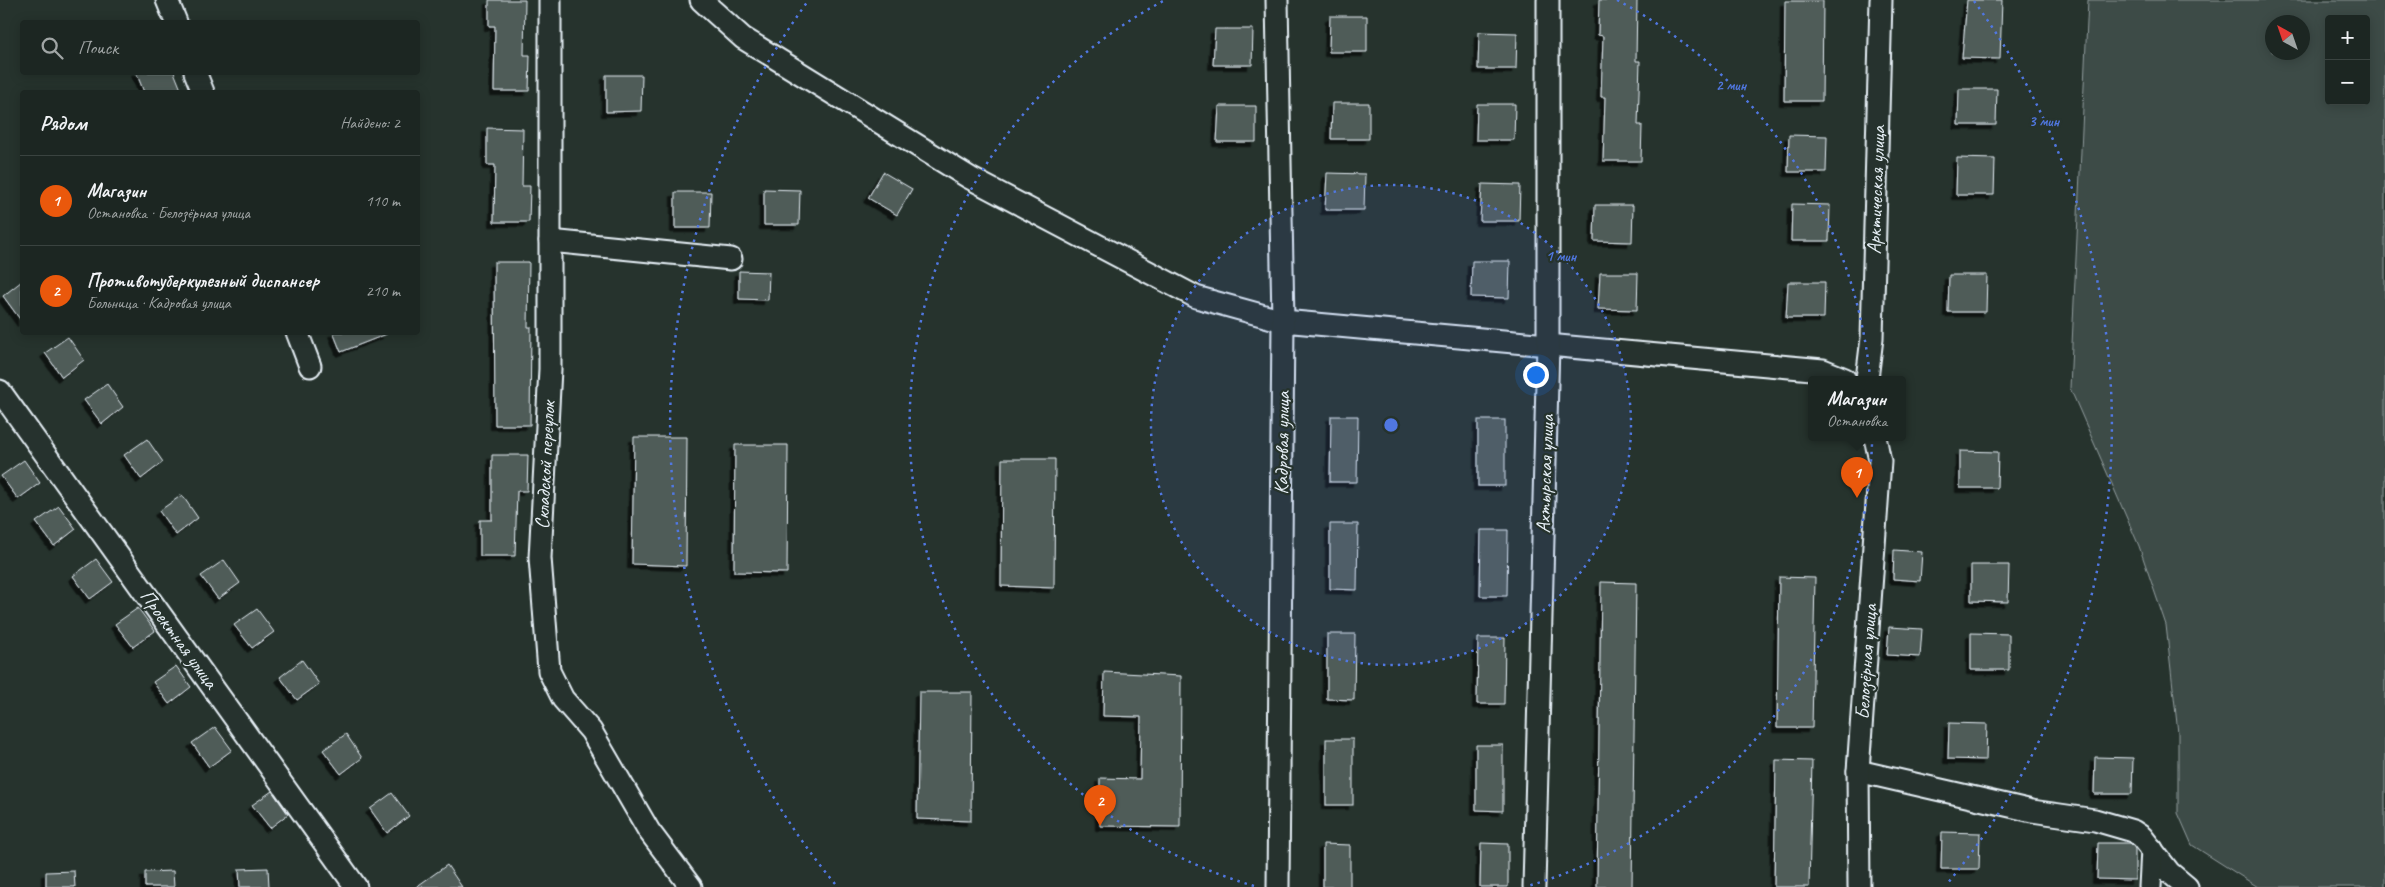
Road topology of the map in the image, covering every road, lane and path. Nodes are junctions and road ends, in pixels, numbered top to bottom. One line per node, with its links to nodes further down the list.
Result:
1 (167, 0): 7 (street)
2 (550, 0): 10 (street, Складской переулок)
3 (701, 0): 12 (street)
4 (1278, 0): 12 (street, Кадровая улица)
5 (1548, 0): 14 (street, Ахтырская улица)
6 (1881, 0): 17 (street, Арктическая улица)
7 (175, 20)
8 (196, 75): 9 (street)
9 (202, 90)
10 (550, 241): 11 (street); 23 (street, Складской переулок)
11 (731, 259)
12 (1283, 321): 14 (street); 24 (street, Кадровая улица)
13 (298, 335): 15 (street)
14 (1548, 344): 16 (street); 25 (street, Ахтырская улица)
15 (310, 366)
16 (1838, 376)
17 (1867, 376)
18 (0, 391): 22 (street, Проектная улица)
19 (1876, 441): 20 (street, Белозёрная улица)
20 (1858, 771): 21 (street); 26 (street, Белозёрная улица)
21 (2152, 849): 27 (street); 28 (street)
22 (356, 887)
23 (691, 887)
24 (1278, 887)
25 (1534, 887)
26 (1859, 887)
27 (2150, 887)
28 (2187, 887)

